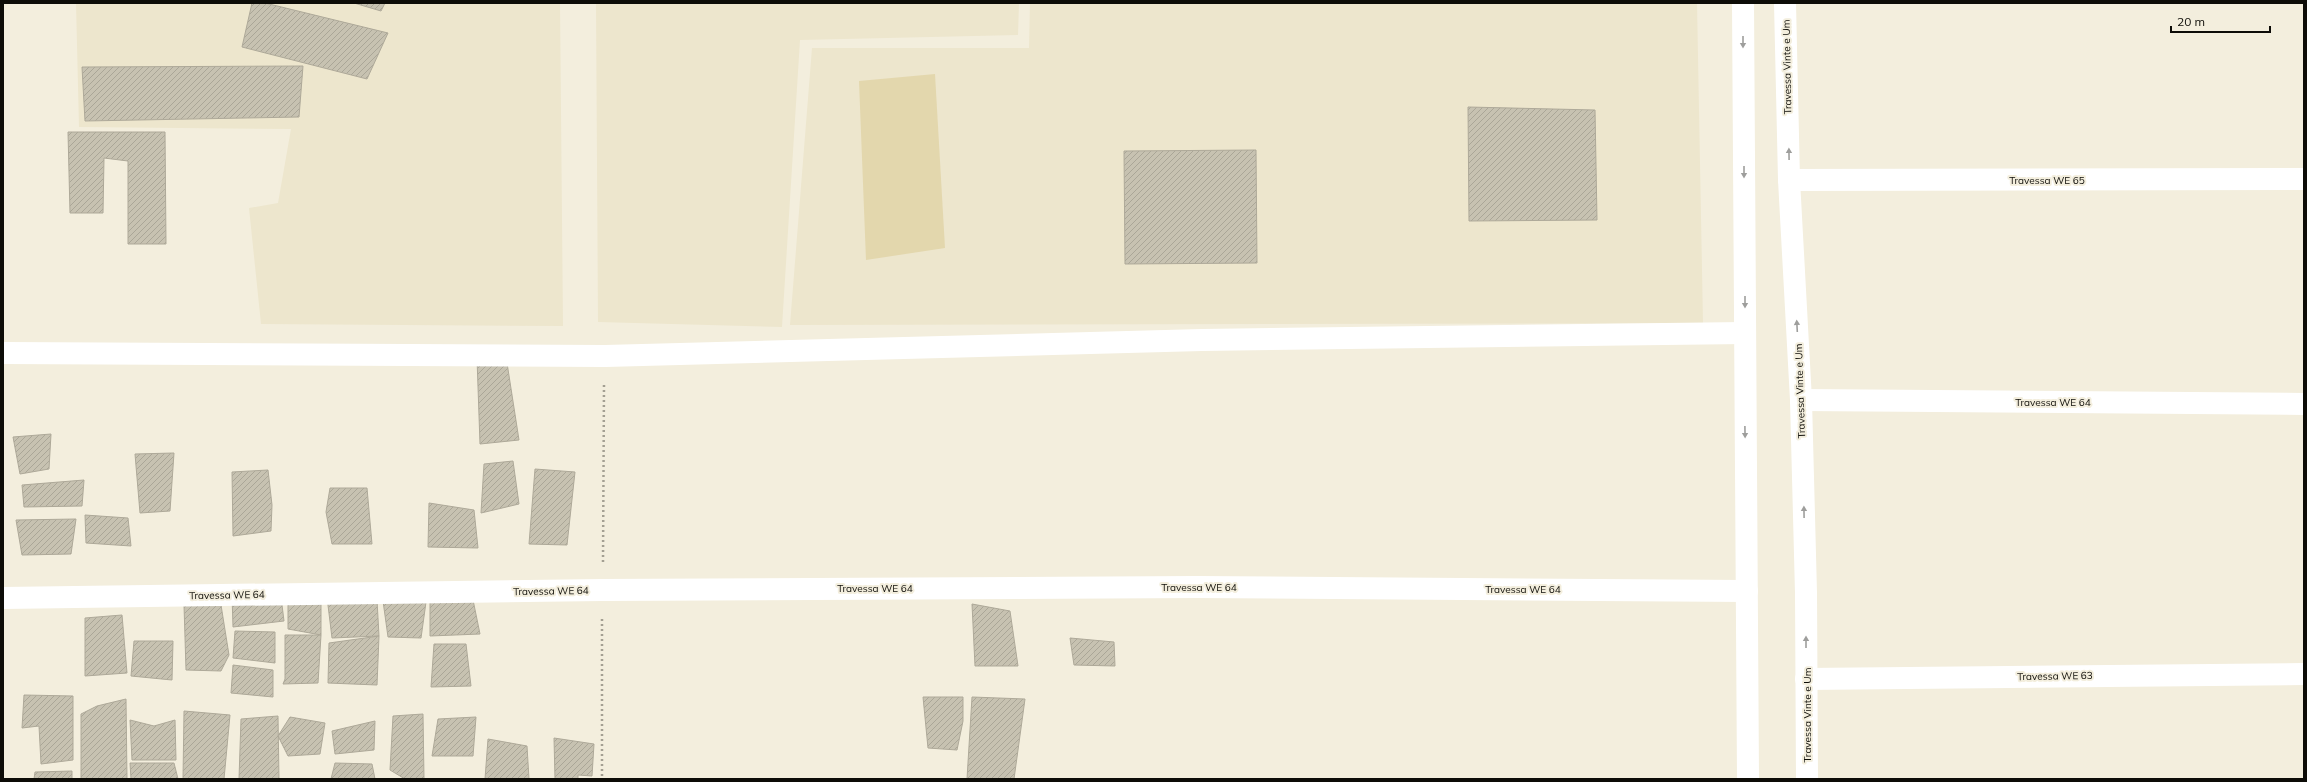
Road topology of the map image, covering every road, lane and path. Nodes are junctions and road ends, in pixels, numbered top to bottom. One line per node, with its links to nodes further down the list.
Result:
1 (1743, 3): 5 (street, one-way to 5)
2 (1785, 3): 4 (street, Travessa Vinte e Um, one-way to 2)
3 (2304, 179): 4 (street, Travessa WE 65)
4 (1789, 180): 7 (street, Travessa Vinte e Um, one-way to 4)
5 (1745, 333): 6 (street); 9 (street, one-way to 9)
6 (3, 353)
7 (1801, 400): 8 (street, Travessa WE 64); 12 (street, Travessa Vinte e Um, one-way to 7)
8 (2304, 404)
9 (1746, 591): 10 (street, Travessa WE 64); 13 (street)
10 (3, 598)
11 (2304, 674): 12 (street, Travessa WE 63)
12 (1806, 679): 14 (street, Travessa Vinte e Um)
13 (1748, 779)
14 (1807, 779)

